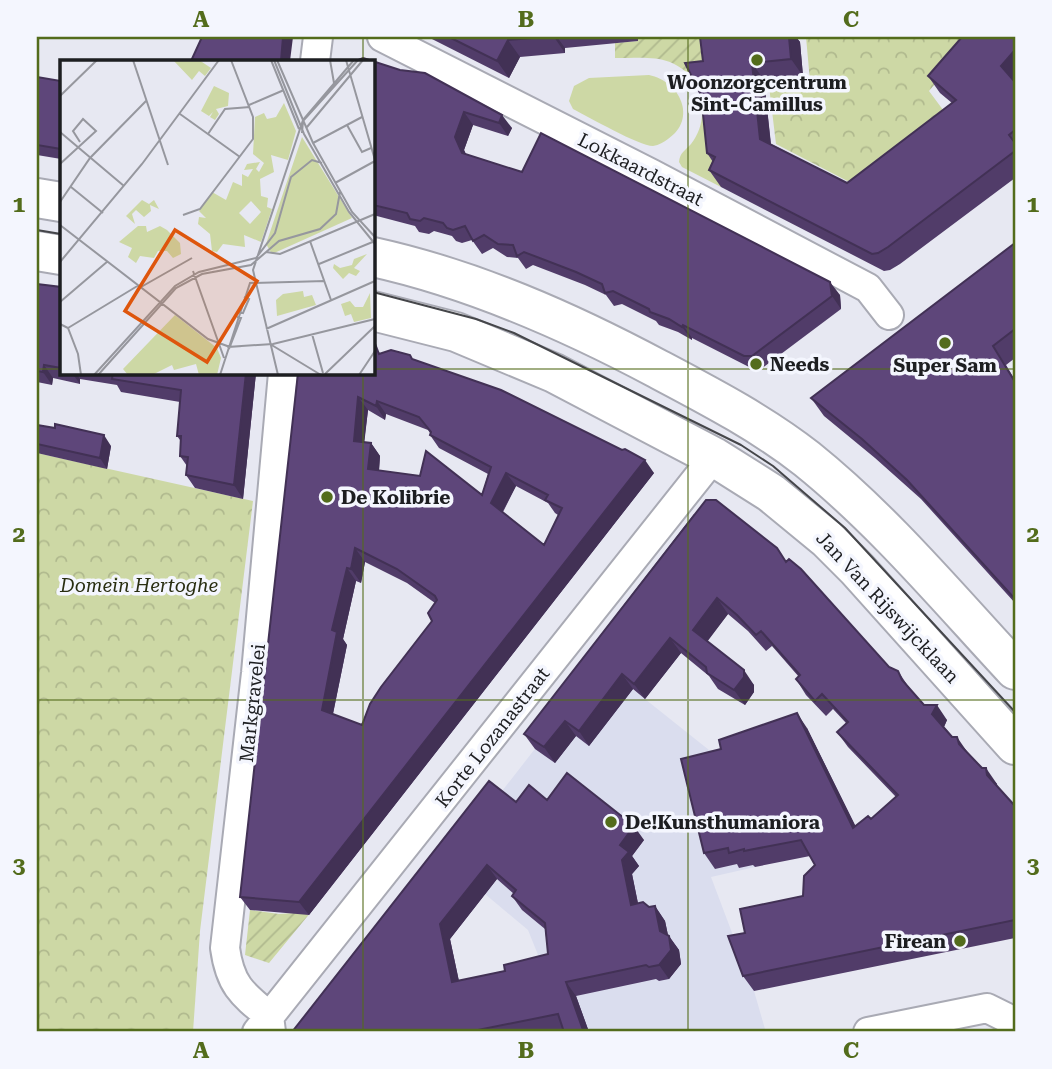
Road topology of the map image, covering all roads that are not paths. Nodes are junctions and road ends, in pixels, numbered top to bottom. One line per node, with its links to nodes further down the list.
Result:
1 (318, 37): 3 (street)
2 (382, 37): 10 (street, Lokkaardstraat)
3 (315, 60)
4 (37, 198): 5 (main road)
5 (60, 202)
6 (37, 251): 7 (main road)
7 (60, 255)
8 (374, 257): 12 (main road)
9 (374, 311): 13 (main road, Jan Van Rijswijcklaan)
10 (889, 315)
11 (283, 374): 17 (street, Markgravelei)
12 (761, 413): 13 (main road); 14 (main road)
13 (715, 457): 15 (main road, Jan Van Rijswijcklaan); 17 (street, Korte Lozanastraat)
14 (1015, 670)
15 (1015, 745)
16 (1015, 1022): 18 (street)
17 (266, 1027)
18 (868, 1032)

